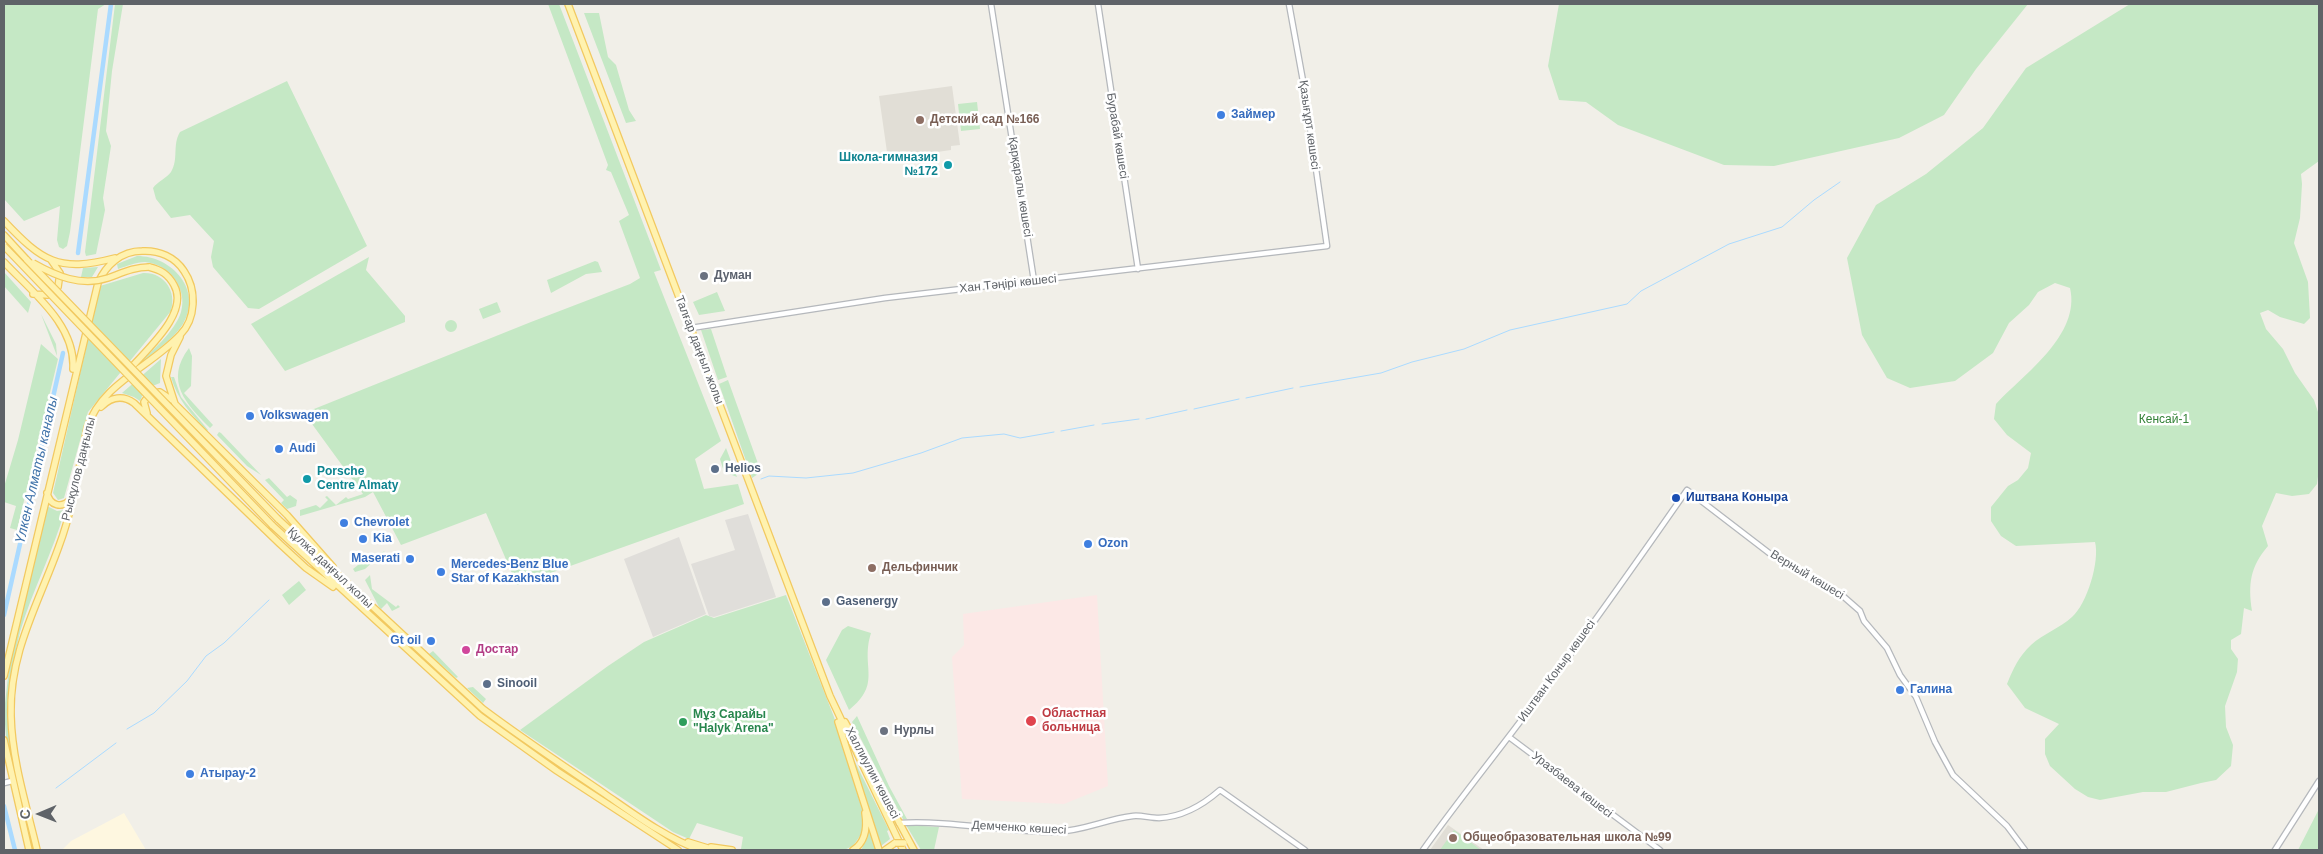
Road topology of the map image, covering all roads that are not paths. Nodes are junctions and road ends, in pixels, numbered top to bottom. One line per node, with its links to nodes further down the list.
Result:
1 (568, 4): 16 (main road, Талғар даңғыл жолы)
2 (991, 4): 14 (street, Қарқаралы көшесі)
3 (1098, 4): 13 (street, Бурабай көшесі)
4 (1289, 4): 8 (street, Қазығұрт көшесі)
5 (4, 221): 11 (main road)
6 (4, 235): 10 (main road, Құлжа даңғыл жолы)
7 (4, 246): 27 (main road, Құлжа даңғыл жолы, bridge)
8 (1326, 246): 13 (street, Хан Тәңірі көшесі)
9 (122, 256): 11 (main road); 17 (main road, Рысқұлов даңғылы); 18 (main road, Рысқұлов даңғылы)
10 (27, 260): 19 (main road, bridge); 26 (main road, Құлжа даңғыл жолы, bridge)
11 (51, 260): 15 (main road)
12 (4, 262): 15 (main road)
13 (1138, 269): 14 (street, Хан Тәңірі көшесі)
14 (1034, 281): 16 (street, Хан Тәңірі көшесі)
15 (33, 294): 18 (main road)
16 (691, 328): 29 (main road, Талғар даңғыл жолы)
17 (181, 335): 19 (main road, Рысқұлов даңғылы); 20 (main road)
18 (73, 384): 23 (main road, Рысқұлов даңғылы)
19 (112, 390): 22 (main road, Рысқұлов даңғылы)
20 (175, 404): 21 (main road); 26 (main road)
21 (151, 419): 22 (main road); 27 (main road)
22 (89, 422): 25 (main road, Рысқұлов даңғылы)
23 (47, 489): 25 (main road); 28 (main road, Рысқұлов даңғылы)
24 (1687, 490): 30 (street, Иштван Коныр көшесі); 53 (street, Верный көшесі)
25 (72, 496): 40 (main road, Рысқұлов даңғылы)
26 (353, 590): 37 (main road, Құлжа даңғыл жолы)
27 (348, 597): 41 (main road, Құлжа даңғыл жолы)
28 (4, 676)
29 (830, 696): 35 (main road, Халлиулин көшесі); 36 (main road, Халлиулин көшесі); 48 (main road, Халлиулин көшесі)
30 (1509, 737): 51 (street, Иштван Коныр көшесі); 52 (street, Уразбаева көшесі)
31 (4, 740): 32 (main road)
32 (12, 781): 34 (street); 39 (main road)
33 (2319, 781): 54 (street)
34 (4, 783)
35 (859, 788): 45 (main road); 46 (main road, Халлиулин көшесі)
36 (899, 823): 49 (main road, Халлиулин көшесі); 50 (street, Демченко көшесі)
37 (669, 834): 38 (main road); 42 (main road, Құлжа даңғыл жолы)
38 (694, 844): 43 (main road); 44 (main road)
39 (29, 850)
40 (37, 850)
41 (678, 850)
42 (700, 850)
43 (714, 850)
44 (732, 850)
45 (853, 850)
46 (879, 850)
47 (885, 850): 49 (main road, bridge)
48 (903, 850)
49 (914, 850)
50 (1305, 850)
51 (1423, 850)
52 (1660, 850)
53 (2025, 850)
54 (2275, 850)

